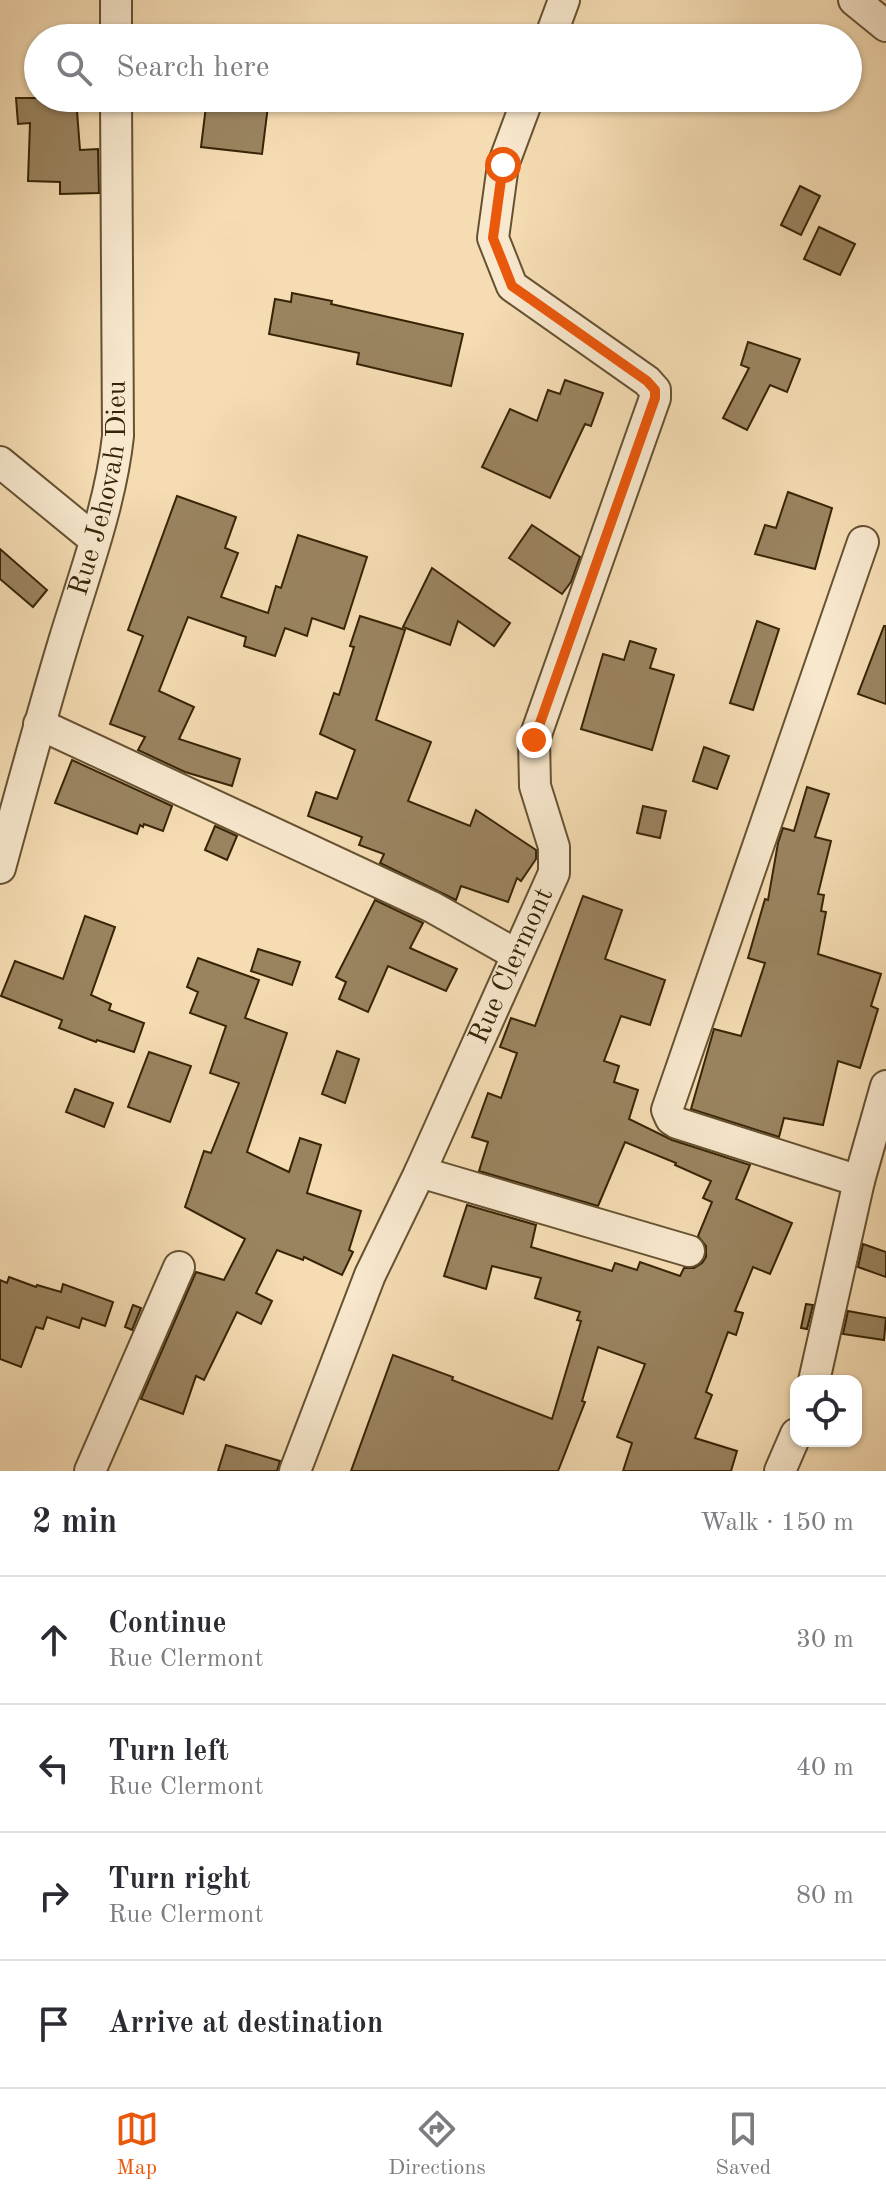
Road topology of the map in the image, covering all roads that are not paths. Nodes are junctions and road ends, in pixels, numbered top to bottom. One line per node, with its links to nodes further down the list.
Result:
1 (116, 0): 4 (street)
2 (564, 0): 5 (street)
3 (854, 0): 6 (street)
4 (116, 24)
5 (555, 24)
6 (886, 26)
7 (116, 112): 10 (street, Rue Jehovah Dieu)
8 (523, 112): 15 (street, Rue Clermont)
9 (0, 462): 10 (street)
10 (94, 539): 12 (street, Rue Jehovah Dieu)
11 (863, 542): 18 (street)
12 (39, 724): 13 (street, Rue Jehovah Dieu); 15 (street)
13 (12, 770): 14 (street, Rue Jehovah Dieu)
14 (0, 868)
15 (517, 955): 17 (street, Rue Clermont)
16 (886, 1086): 18 (street)
17 (420, 1172): 19 (street); 24 (street, Rue Clermont)
18 (859, 1181): 21 (street)
19 (689, 1251)
20 (179, 1267): 23 (street)
21 (815, 1375)
22 (790, 1447): 25 (street)
23 (90, 1471)
24 (295, 1471)
25 (780, 1471)

